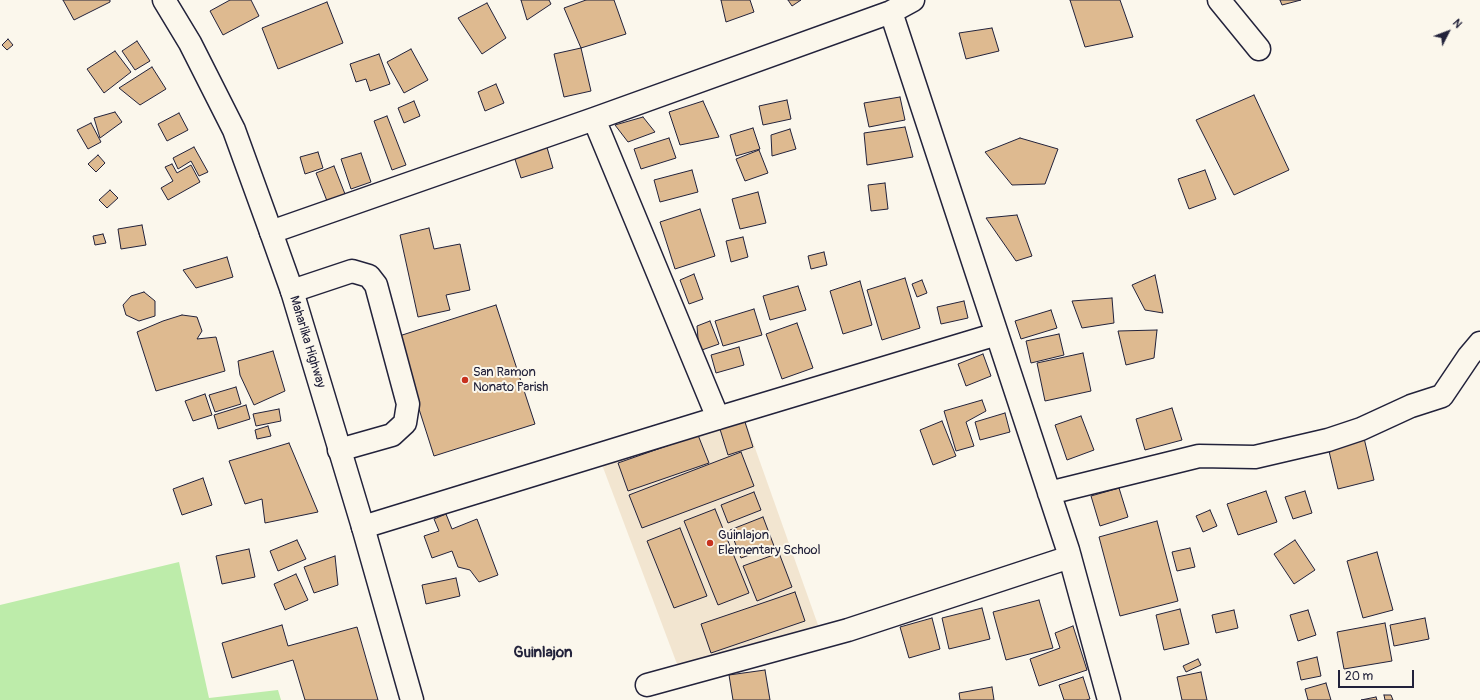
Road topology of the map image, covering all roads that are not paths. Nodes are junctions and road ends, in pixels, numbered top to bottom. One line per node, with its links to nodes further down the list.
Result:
1 (164, 0): 7 (main road, Maharlika Highway)
2 (913, 0): 4 (main road)
3 (1219, 0): 5 (main road)
4 (891, 12): 6 (main road); 9 (main road)
5 (1259, 49)
6 (594, 119): 7 (main road); 11 (main road)
7 (271, 232): 8 (main road, Maharlika Highway)
8 (292, 291): 12 (main road, Maharlika Highway); 12 (main road)
9 (997, 334): 11 (main road); 13 (main road)
10 (1480, 343): 13 (main road)
11 (718, 418): 14 (main road)
12 (339, 450): 14 (main road, Maharlika Highway)
13 (1049, 492): 15 (main road)
14 (362, 527): 17 (main road, Maharlika Highway)
15 (1070, 557): 16 (main road); 18 (main road)
16 (647, 685)
17 (412, 700)
18 (1109, 700)

